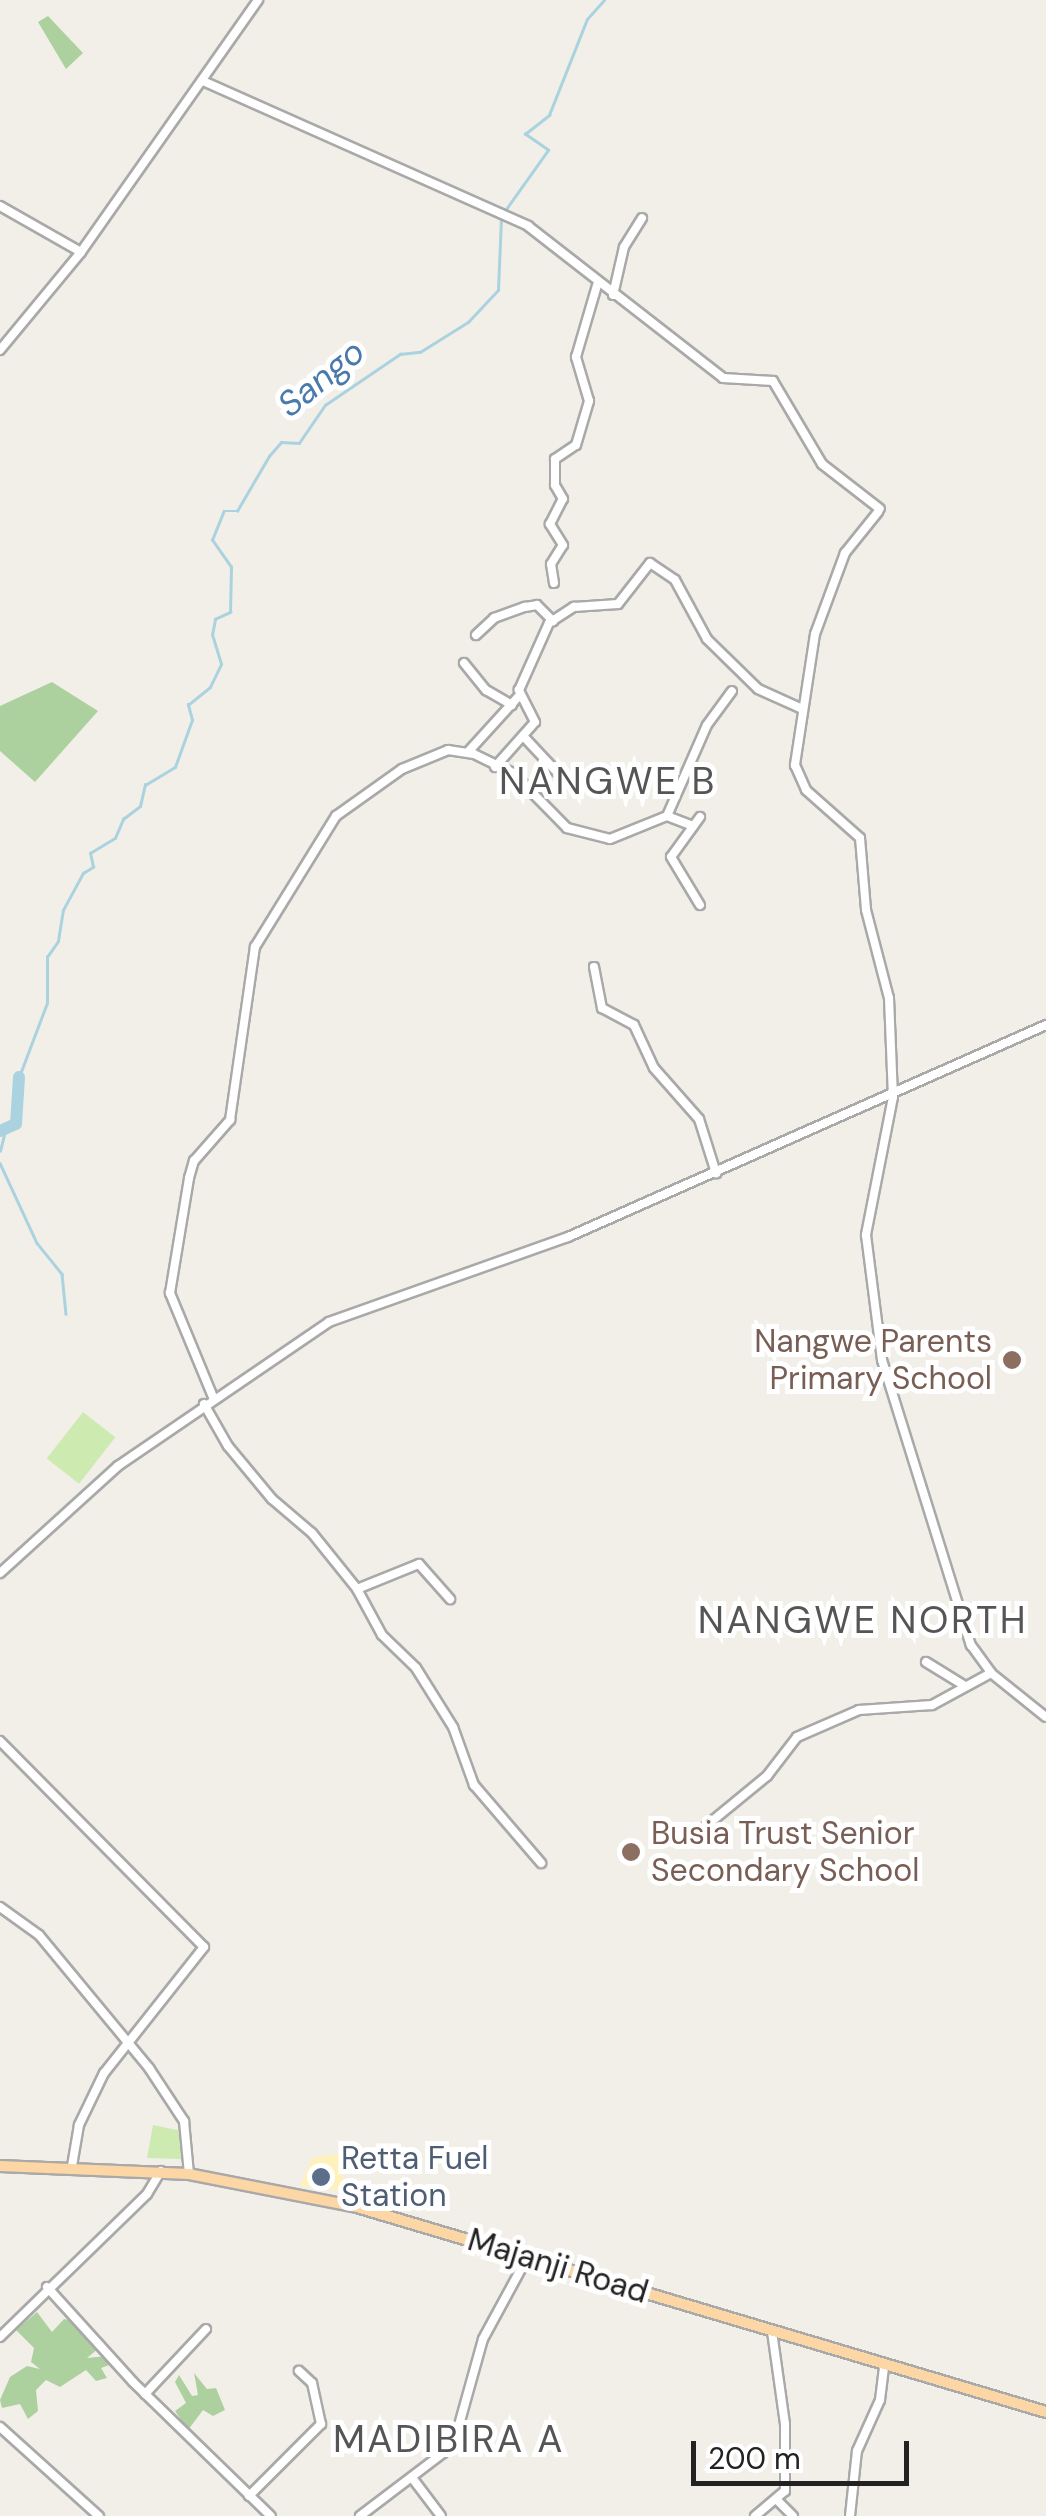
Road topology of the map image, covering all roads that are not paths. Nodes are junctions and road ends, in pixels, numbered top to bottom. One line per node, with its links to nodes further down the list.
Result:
1 (258, 0): 2 (street)
2 (203, 81): 5 (street); 6 (street)
3 (0, 206): 5 (street)
4 (642, 218): 8 (street)
5 (81, 252): 9 (street)
6 (592, 278): 7 (street); 8 (street)
7 (598, 294): 8 (street); 10 (street)
8 (615, 296): 17 (street)
9 (0, 350)
10 (554, 583)
11 (553, 621): 12 (street); 15 (street); 17 (street)
12 (476, 635)
13 (464, 663): 16 (street)
14 (732, 692): 22 (street)
15 (519, 696): 16 (street); 18 (street)
16 (512, 704): 19 (street)
17 (800, 708): 28 (street)
18 (525, 738): 20 (street); 21 (street)
19 (468, 752): 20 (street); 30 (street)
20 (495, 767): 22 (street)
21 (568, 784)
22 (667, 816): 24 (street)
23 (700, 817): 24 (street)
24 (694, 826): 25 (street)
25 (700, 905)
26 (594, 967): 29 (street)
27 (1046, 1025): 28 (street)
28 (892, 1097): 29 (street); 36 (street)
29 (716, 1173): 30 (street)
30 (212, 1397): 31 (street)
31 (204, 1404): 32 (street); 33 (street)
32 (0, 1572)
33 (357, 1589): 34 (street); 41 (street)
34 (450, 1599)
35 (926, 1662): 37 (street)
36 (991, 1673): 37 (street); 38 (street)
37 (965, 1686): 40 (street)
38 (1046, 1717)
39 (0, 1741): 43 (street)
40 (706, 1826)
41 (541, 1863)
42 (0, 1907): 43 (street)
43 (128, 2041): 45 (street); 47 (street)
44 (0, 2166): 45 (main road, Majanji Road)
45 (72, 2166): 46 (main road, Majanji Road)
46 (161, 2171): 47 (main road, Majanji Road); 49 (street)
47 (189, 2174): 48 (main road, Majanji Road)
48 (528, 2256): 51 (main road, Majanji Road); 58 (street)
49 (48, 2288): 52 (street); 55 (street)
50 (206, 2329): 55 (street)
51 (772, 2331): 53 (main road, Majanji Road); 60 (street)
52 (0, 2338)
53 (884, 2366): 56 (main road, Majanji Road); 67 (street)
54 (299, 2371): 59 (street)
55 (145, 2394): 59 (street)
56 (1046, 2412)
57 (0, 2427): 61 (street)
58 (413, 2478): 63 (street); 64 (street)
59 (248, 2496): 62 (street)
60 (776, 2499): 65 (street); 66 (street)
61 (97, 2515)
62 (271, 2516)
63 (360, 2516)
64 (440, 2516)
65 (756, 2516)
66 (793, 2516)
67 (850, 2516)

